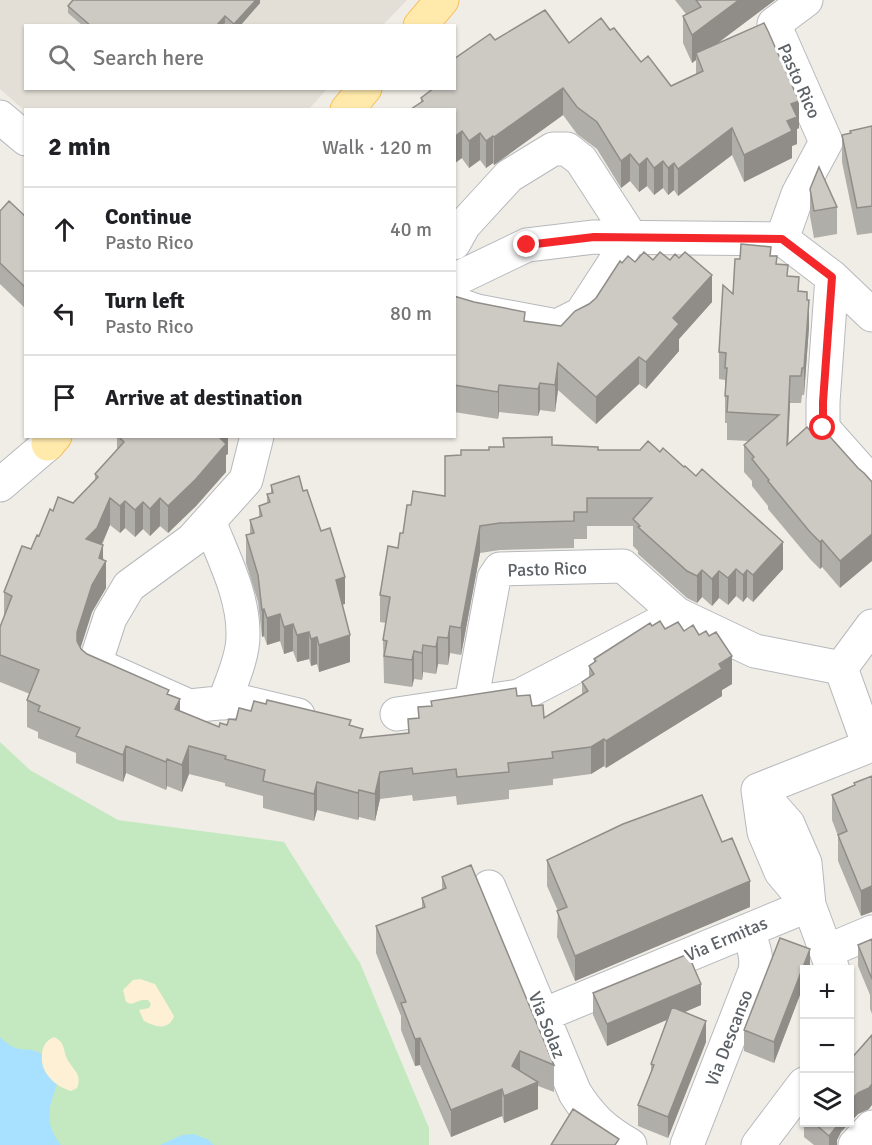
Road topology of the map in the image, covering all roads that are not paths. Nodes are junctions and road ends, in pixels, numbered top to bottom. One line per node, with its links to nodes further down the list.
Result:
1 (442, 0): 3 (main road)
2 (806, 0): 9 (street, Pasto Rico)
3 (422, 24)
4 (363, 90): 5 (main road)
5 (349, 108)
6 (0, 117): 8 (street)
7 (860, 137): 9 (street, Pasto Rico)
8 (24, 138)
9 (826, 142): 12 (street, Pasto Rico)
10 (631, 237): 11 (street); 12 (street); 14 (street); 15 (street)
11 (456, 239)
12 (782, 239): 13 (street)
13 (832, 277): 16 (street); 19 (street)
14 (456, 279)
15 (456, 304)
16 (872, 315)
17 (256, 438): 21 (street)
18 (52, 440): 20 (street)
19 (872, 483)
20 (0, 485)
21 (209, 521): 25 (street); 25 (street)
22 (677, 614): 24 (street, Pasto Rico); 26 (street); 26 (street, Pasto Rico)
23 (872, 626): 24 (street)
24 (841, 668): 29 (street)
25 (224, 703): 28 (street)
26 (471, 703): 27 (street)
27 (397, 714)
28 (326, 722)
29 (870, 745): 31 (street)
30 (489, 887): 35 (street, Via Solaz)
31 (809, 905): 32 (street, Via Ermitas); 34 (street)
32 (747, 930): 35 (street, Via Ermitas); 39 (street, Via Descanso)
33 (872, 932): 34 (street)
34 (830, 960)
35 (543, 1015): 38 (street, Via Solaz)
36 (800, 1089): 40 (street)
37 (872, 1127): 41 (street)
38 (630, 1145)
39 (687, 1145)
40 (758, 1145)
41 (855, 1145)

